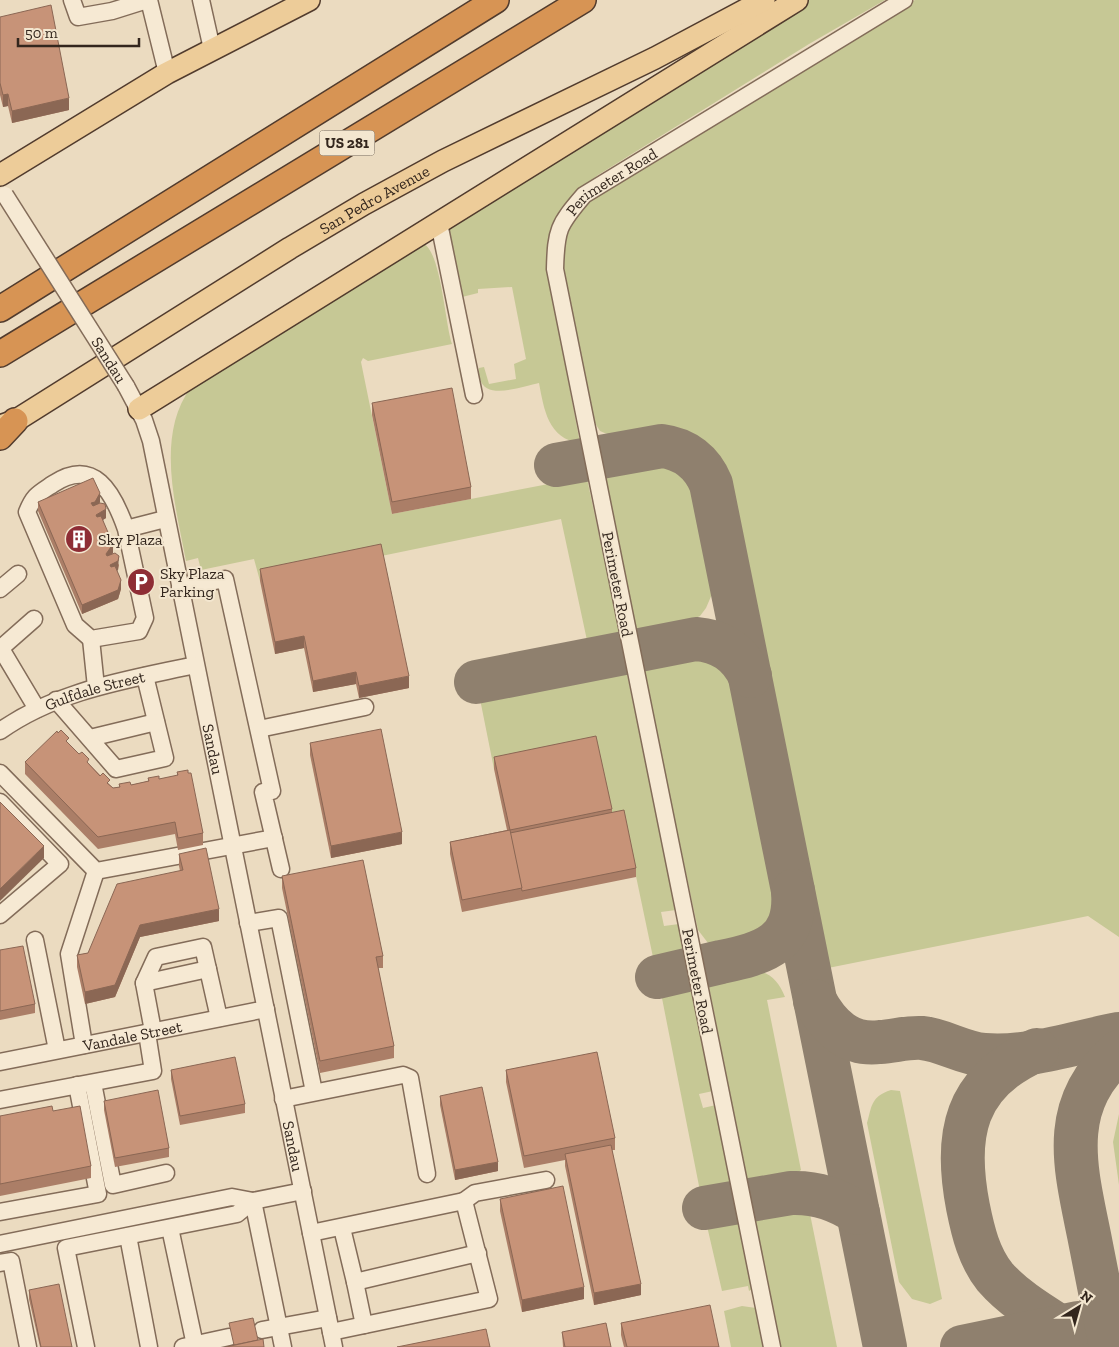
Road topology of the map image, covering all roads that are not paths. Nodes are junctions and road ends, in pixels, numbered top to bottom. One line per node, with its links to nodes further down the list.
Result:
1 (72, 0): 2 (street)
2 (148, 0): 11 (street)
3 (201, 0): 10 (street)
4 (309, 0): 10 (main road)
5 (496, 0): 14 (highway, US 281)
6 (583, 0): 15 (highway, US 281)
7 (764, 0): 18 (main road, San Pedro Avenue)
8 (797, 0): 13 (main road)
9 (904, 0): 83 (street, Perimeter Road)
10 (212, 49): 11 (main road)
11 (167, 73): 12 (main road)
12 (2, 185): 17 (street, Sandau, bridge)
13 (439, 223): 16 (street); 17 (main road)
14 (0, 309)
15 (0, 354)
16 (474, 395)
17 (139, 409): 19 (street, Sandau)
18 (5, 428)
19 (165, 518): 20 (street); 22 (street, Sandau)
20 (126, 529): 25 (street); 25 (street)
21 (18, 574): 23 (street)
22 (180, 588): 27 (street, Sandau); 34 (street)
23 (0, 589)
24 (34, 619): 26 (street)
25 (91, 639): 29 (street)
26 (0, 647): 32 (street)
27 (196, 666): 28 (street, Gulfdale Street); 40 (street, Sandau)
28 (145, 676): 29 (street, Gulfdale Street); 33 (street)
29 (96, 687): 30 (street, Gulfdale Street)
30 (56, 700): 32 (street, Gulfdale Street); 36 (street)
31 (365, 707): 34 (street)
32 (37, 709): 35 (street, Gulfdale Street)
33 (156, 722): 36 (street); 36 (street)
34 (259, 729): 39 (street)
35 (0, 732)
36 (90, 738)
37 (0, 773): 42 (street)
38 (0, 802): 43 (street)
39 (274, 838): 40 (street); 41 (street)
40 (232, 846): 42 (street); 44 (street, Sandau)
41 (281, 869)
42 (96, 871): 51 (street)
43 (0, 915)
44 (248, 923): 48 (street, Sandau); 55 (street)
45 (35, 940): 52 (street)
46 (208, 969): 47 (street); 47 (street); 49 (street)
47 (144, 983): 50 (street)
48 (266, 1009): 49 (street, Vandale Street); 56 (street, Sandau)
49 (219, 1018): 50 (street, Vandale Street)
50 (150, 1032): 51 (street, Vandale Street); 54 (street)
51 (84, 1045): 52 (street, Vandale Street)
52 (56, 1050): 53 (street, Vandale Street)
53 (0, 1062)
54 (84, 1084): 57 (street); 58 (street); 64 (street)
55 (314, 1092): 56 (street); 59 (street)
56 (284, 1098): 61 (street, Sandau)
57 (0, 1100)
58 (166, 1173)
59 (427, 1174)
60 (546, 1180): 63 (street)
61 (302, 1191): 62 (street); 67 (street, Sandau)
62 (253, 1201): 65 (street); 69 (street); 74 (street)
63 (464, 1201): 66 (street); 70 (street)
64 (0, 1212)
65 (170, 1228): 68 (street); 78 (street)
66 (342, 1228): 67 (street); 72 (street)
67 (311, 1233): 76 (street, Sandau)
68 (128, 1236): 80 (street); 81 (street)
69 (0, 1244)
70 (478, 1254): 72 (street); 73 (street)
71 (0, 1263): 79 (street)
72 (355, 1282): 73 (street)
73 (364, 1325): 76 (street)
74 (279, 1327): 75 (street); 76 (street); 82 (street)
75 (262, 1330)
76 (331, 1332)
77 (229, 1337): 78 (street)
78 (189, 1346)
79 (28, 1347)
80 (86, 1347)
81 (149, 1347)
82 (283, 1347)
83 (772, 1347)

